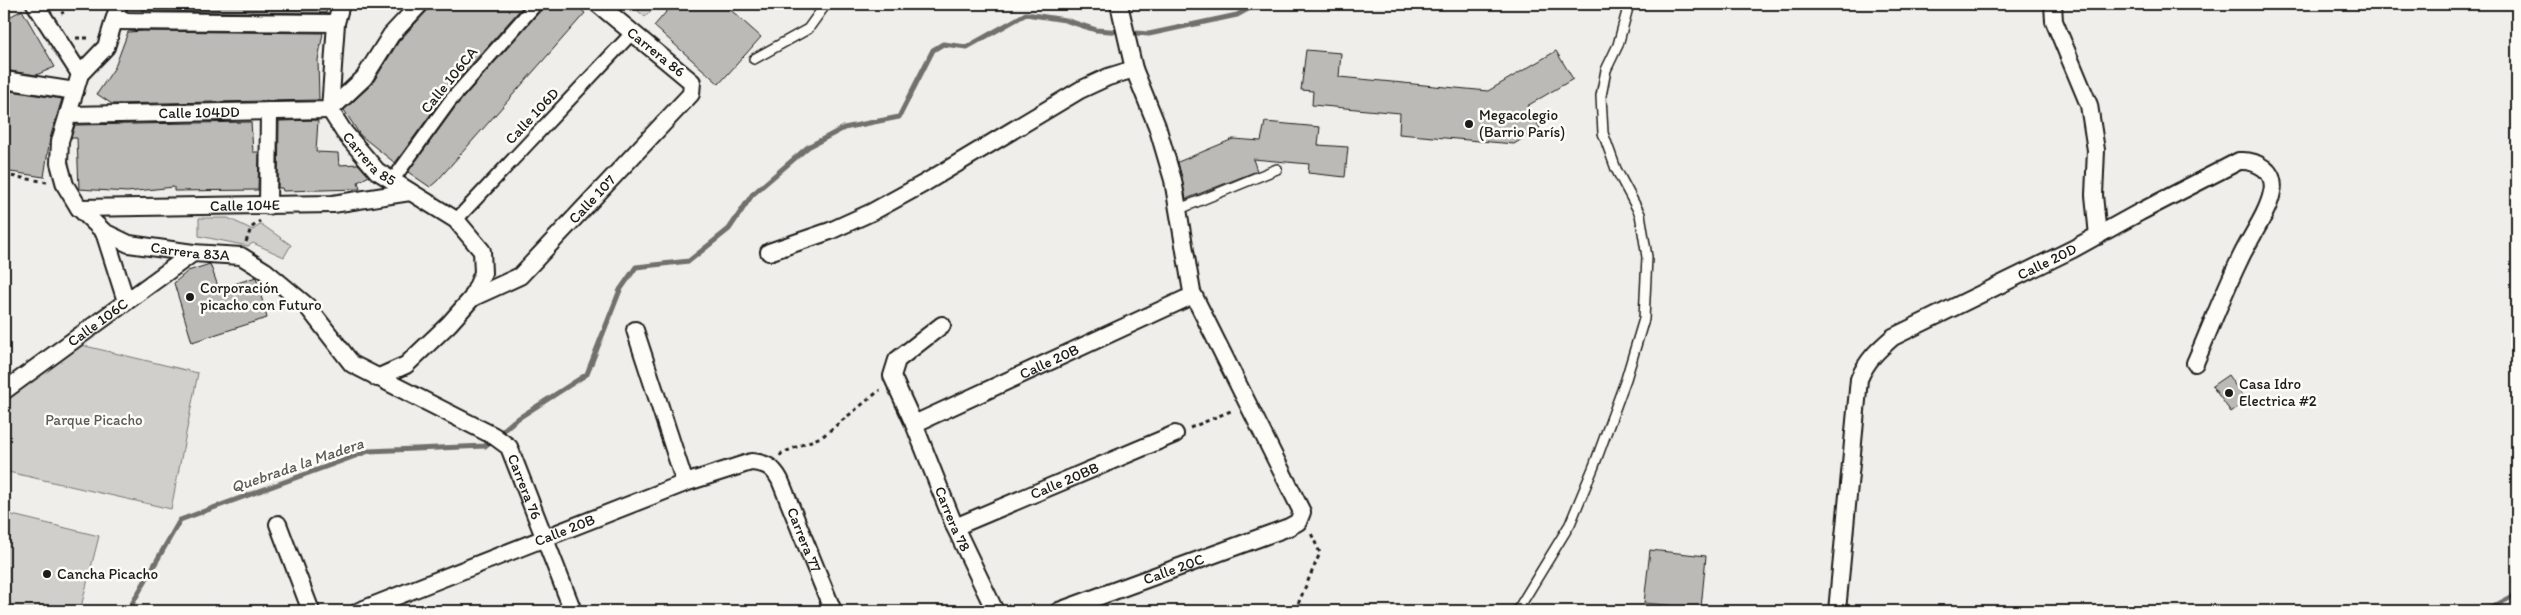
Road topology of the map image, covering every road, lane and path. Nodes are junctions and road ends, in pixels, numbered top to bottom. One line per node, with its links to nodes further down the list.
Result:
1 (35, 4): 20 (street)
2 (59, 4): 12 (path)
3 (119, 4): 13 (street)
4 (341, 4): 14 (street)
5 (420, 4): 24 (street)
6 (536, 4): 29 (street, Calle 106CA)
7 (598, 4): 15 (street, Carrera 86)
8 (826, 4): 18 (lane)
9 (1119, 4): 19 (street)
10 (1629, 4): 67 (lane)
11 (2052, 4): 37 (street)
12 (65, 20)
13 (114, 22): 14 (street); 20 (street)
14 (336, 23): 24 (street)
15 (632, 33): 22 (street, Carrera 86); 35 (street, Calle 106D)
16 (72, 35): 17 (path)
17 (93, 36)
18 (754, 59)
19 (1134, 70): 34 (street); 38 (street)
20 (80, 74): 23 (street, Carrera 83A)
21 (4, 80): 23 (street)
22 (692, 82): 41 (street, Calle 107)
23 (76, 91): 26 (street, Carrera 83A)
24 (330, 110): 25 (street, Calle 104DD); 29 (street, Carrera 85)
25 (268, 111): 26 (street, Calle 104DD); 32 (street)
26 (68, 115): 30 (street, Carrera 83A)
27 (1277, 169): 34 (lane)
28 (4, 175): 30 (path)
29 (392, 181): 31 (street, Carrera 85)
30 (65, 185): 33 (street, Carrera 83A)
31 (410, 192): 32 (street, Calle 104E); 35 (street, Carrera 85)
32 (268, 206): 33 (street, Calle 104E)
33 (79, 208): 36 (street, Carrera 83A)
34 (1176, 210): 56 (street)
35 (456, 220): 40 (street, Carrera 85)
36 (104, 232): 39 (street, Carrera 83A); 43 (street)
37 (2098, 236): 46 (street, Calle 20D); 68 (street, Calle 20D)
38 (769, 252)
39 (193, 253): 43 (street, Calle 106C); 48 (street, Carrera 83A)
40 (483, 273): 41 (street, Calle 107)
41 (472, 298): 48 (street, Calle 107)
42 (1185, 299): 51 (street, Calle 20B)
43 (126, 301): 49 (street, Calle 106C)
44 (942, 324): 47 (street)
45 (635, 330): 55 (street)
46 (2195, 364)
47 (892, 376): 51 (street, Carrera 78); 54 (path)
48 (377, 378): 53 (street, Carrera 83A)
49 (4, 392)
50 (1236, 409): 52 (path)
51 (914, 424): 58 (street, Carrera 78)
52 (1175, 434): 58 (street, Calle 20BB)
53 (509, 446): 59 (street, Carrera 76)
54 (773, 468): 55 (street, Calle 20B); 63 (street, Carrera 77)
55 (685, 483): 59 (street, Calle 20B)
56 (1302, 512): 65 (street, Calle 20C); 66 (path)
57 (278, 524): 60 (street)
58 (955, 528): 64 (street, Carrera 78)
59 (546, 537): 61 (street, Calle 20B); 62 (street, Carrera 76)
60 (311, 611)
61 (359, 611)
62 (573, 611)
63 (833, 611)
64 (995, 611)
65 (1059, 611)
66 (1295, 611)
67 (1517, 611)
68 (1837, 611)

